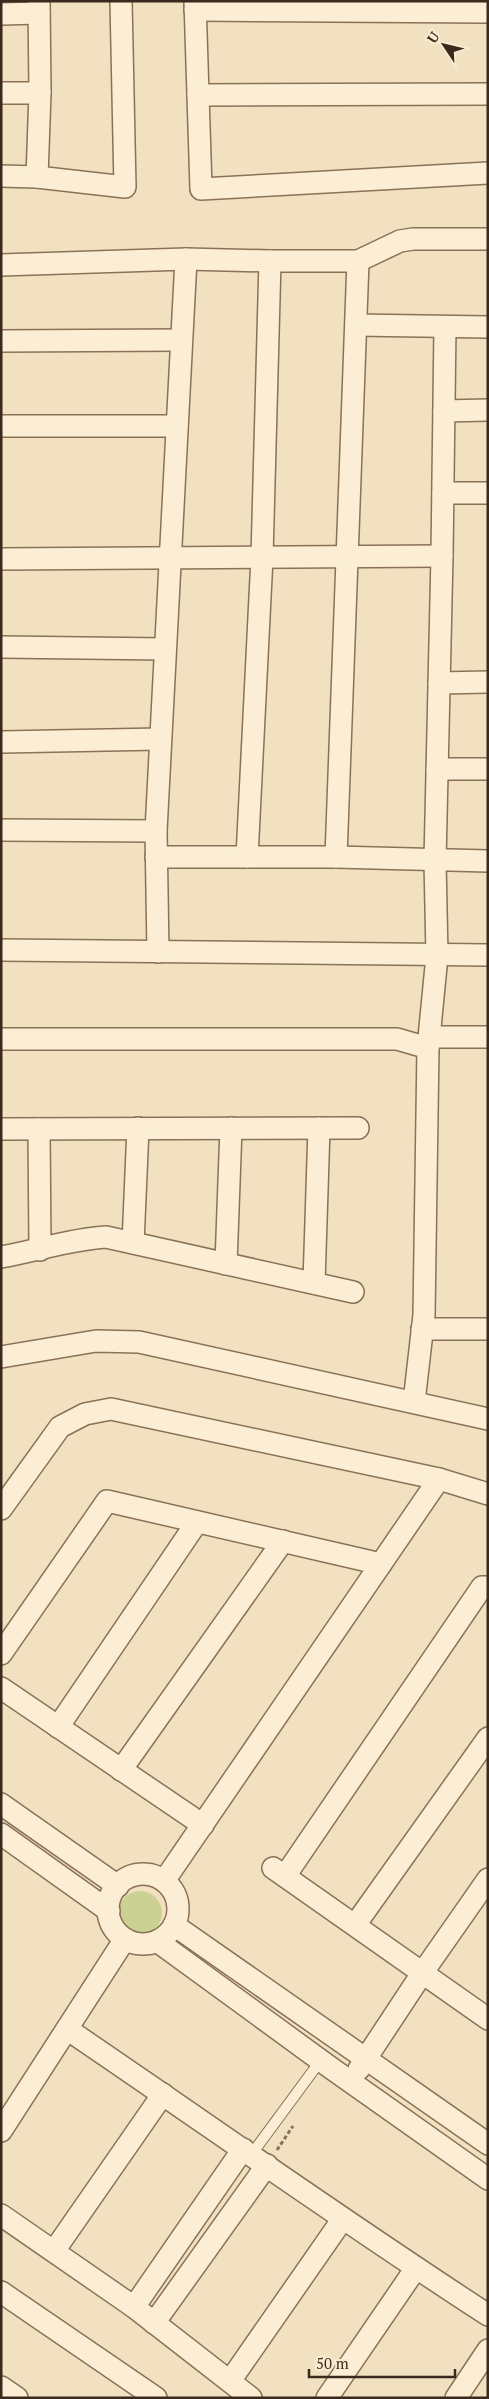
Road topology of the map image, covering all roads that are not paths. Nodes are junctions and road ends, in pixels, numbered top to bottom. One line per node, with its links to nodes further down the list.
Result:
1 (121, 1): 12 (street)
2 (195, 6): 4 (street); 9 (street)
3 (39, 7): 5 (street); 6 (street)
4 (488, 12)
5 (1, 14)
6 (40, 92): 7 (street); 12 (street)
7 (1, 93)
8 (488, 94): 9 (street)
9 (198, 95): 10 (street)
10 (488, 173)
11 (1, 176): 12 (street)
12 (38, 177)
13 (488, 238): 16 (street)
14 (186, 259): 15 (street); 17 (street); 21 (street)
15 (270, 261): 16 (street); 30 (street)
16 (358, 261): 18 (street)
17 (1, 265)
18 (356, 325): 19 (street); 31 (street)
19 (445, 327): 20 (street); 24 (street)
20 (488, 327)
21 (181, 340): 22 (street); 26 (street)
22 (1, 341)
23 (488, 410): 24 (street)
24 (444, 411): 27 (street)
25 (1, 426): 26 (street)
26 (177, 426): 32 (street)
27 (443, 493): 28 (street); 29 (street)
28 (488, 494)
29 (442, 556): 31 (street); 37 (street)
30 (262, 557): 31 (street); 32 (street); 45 (street)
31 (347, 557): 46 (street)
32 (170, 558): 33 (street); 35 (street)
33 (1, 560)
34 (1, 648): 35 (street)
35 (165, 649): 38 (street)
36 (488, 682): 37 (street)
37 (439, 683): 40 (street)
38 (160, 740): 39 (street); 43 (street)
39 (1, 742)
40 (437, 769): 41 (street); 47 (street)
41 (488, 769)
42 (1, 830): 43 (street)
43 (156, 831): 44 (street)
44 (156, 857): 45 (street); 50 (street)
45 (247, 857): 46 (street)
46 (336, 857): 47 (street)
47 (435, 861): 48 (street); 52 (street)
48 (488, 861)
49 (1, 950): 50 (street)
50 (158, 952): 52 (street)
51 (488, 955): 52 (street)
52 (437, 956): 55 (street)
53 (488, 1037): 55 (street)
54 (1, 1039): 55 (street)
55 (428, 1042): 68 (street)
56 (138, 1128): 57 (street); 61 (street); 62 (street)
57 (231, 1128): 58 (street); 65 (street)
58 (319, 1128): 59 (street); 66 (street)
59 (358, 1128)
60 (1, 1129): 61 (street)
61 (39, 1129): 63 (street)
62 (133, 1243): 63 (street); 65 (street)
63 (40, 1250): 64 (street)
64 (1, 1257)
65 (226, 1264): 66 (street)
66 (314, 1283): 67 (street)
67 (353, 1292)
68 (422, 1329): 69 (street); 71 (street)
69 (488, 1329)
70 (1, 1357): 71 (street)
71 (414, 1402): 72 (street)
72 (488, 1419)
73 (439, 1479): 74 (street); 75 (street); 78 (street)
74 (488, 1494)
75 (1, 1509)
76 (197, 1522): 77 (street); 80 (street); 82 (street)
77 (282, 1541): 78 (street); 84 (street)
78 (381, 1564): 86 (street)
79 (488, 1587): 93 (street)
80 (1, 1654)
81 (1, 1688): 82 (street)
82 (58, 1727): 84 (street)
83 (488, 1738): 93 (street)
84 (121, 1770): 86 (street)
85 (1, 1804): 90 (street)
86 (203, 1825): 89 (street)
87 (1, 1834): 91 (street)
88 (488, 1880): 96 (street)
89 (164, 1881): 90 (street); 92 (street)
90 (118, 1886): 91 (street)
91 (109, 1911): 94 (street)
92 (174, 1925): 95 (street); 99 (street)
93 (355, 1925): 96 (street)
94 (125, 1939): 95 (street); 98 (street)
95 (157, 1941): 100 (street)
96 (423, 1972): 97 (street); 99 (street)
97 (488, 2019)
98 (67, 2028): 102 (street); 103 (street)
99 (366, 2059): 101 (street); 104 (street)
100 (321, 2060): 101 (street); 105 (lane)
101 (350, 2082): 106 (street)
102 (163, 2094): 105 (street); 109 (street)
103 (1, 2131)
104 (488, 2144)
105 (254, 2156): 108 (street); 112 (street); 114 (street)
106 (488, 2179)
107 (1, 2214): 109 (street)
108 (342, 2220): 110 (street); 116 (street)
109 (54, 2251): 112 (street)
110 (416, 2268): 113 (street); 121 (street)
111 (1, 2292): 119 (street)
112 (134, 2307): 114 (street)
113 (488, 2315)
114 (154, 2323): 116 (street)
115 (488, 2350): 122 (street)
116 (230, 2381): 120 (street)
117 (1, 2387): 118 (street)
118 (17, 2398)
119 (156, 2398)
120 (250, 2398)
121 (327, 2398)
122 (456, 2398)

